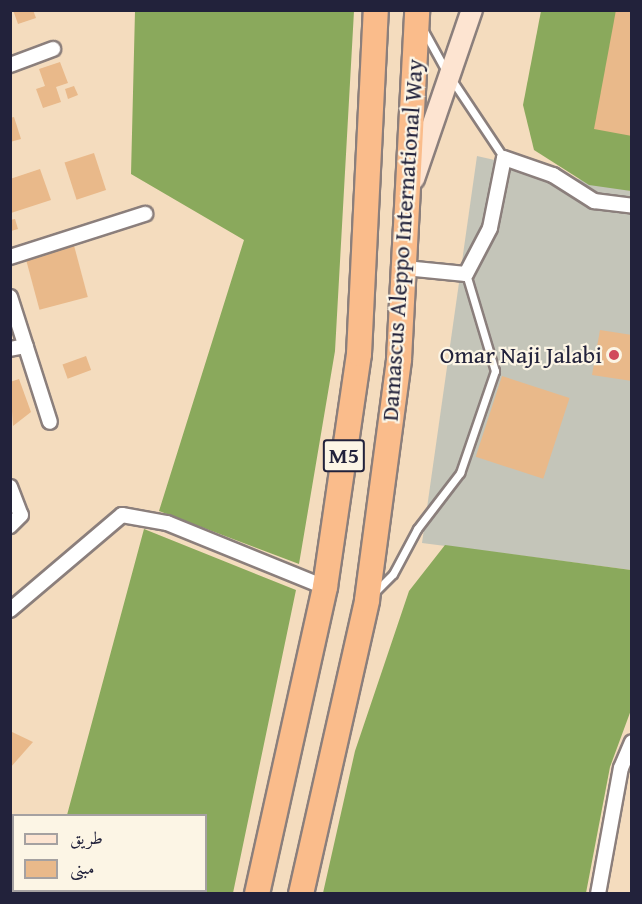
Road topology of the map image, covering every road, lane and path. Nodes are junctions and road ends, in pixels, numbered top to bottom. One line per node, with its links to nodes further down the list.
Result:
1 (376, 10): 20 (highway, M5)
2 (472, 10): 6 (main road)
3 (417, 14): 6 (lane); 8 (highway, Damascus Aleppo International Way / M5)
4 (53, 50): 5 (street)
5 (10, 65)
6 (448, 74): 7 (lane); 8 (main road)
7 (504, 158): 9 (street); 13 (street)
8 (410, 194): 12 (highway, Damascus Aleppo International Way / M5)
9 (632, 207)
10 (145, 214): 11 (street)
11 (10, 257)
12 (405, 268): 13 (street); 21 (highway, Damascus Aleppo International Way / M5)
13 (466, 274): 21 (lane)
14 (10, 297): 15 (street)
15 (26, 346): 16 (street); 17 (street)
16 (10, 349)
17 (50, 422)
18 (10, 487): 19 (street)
19 (10, 526)
20 (325, 586): 22 (street); 24 (highway, M5)
21 (367, 600): 25 (highway, Damascus Aleppo International Way / M5)
22 (10, 609)
23 (632, 742): 26 (street)
24 (257, 894)
25 (301, 894)
26 (598, 894)

